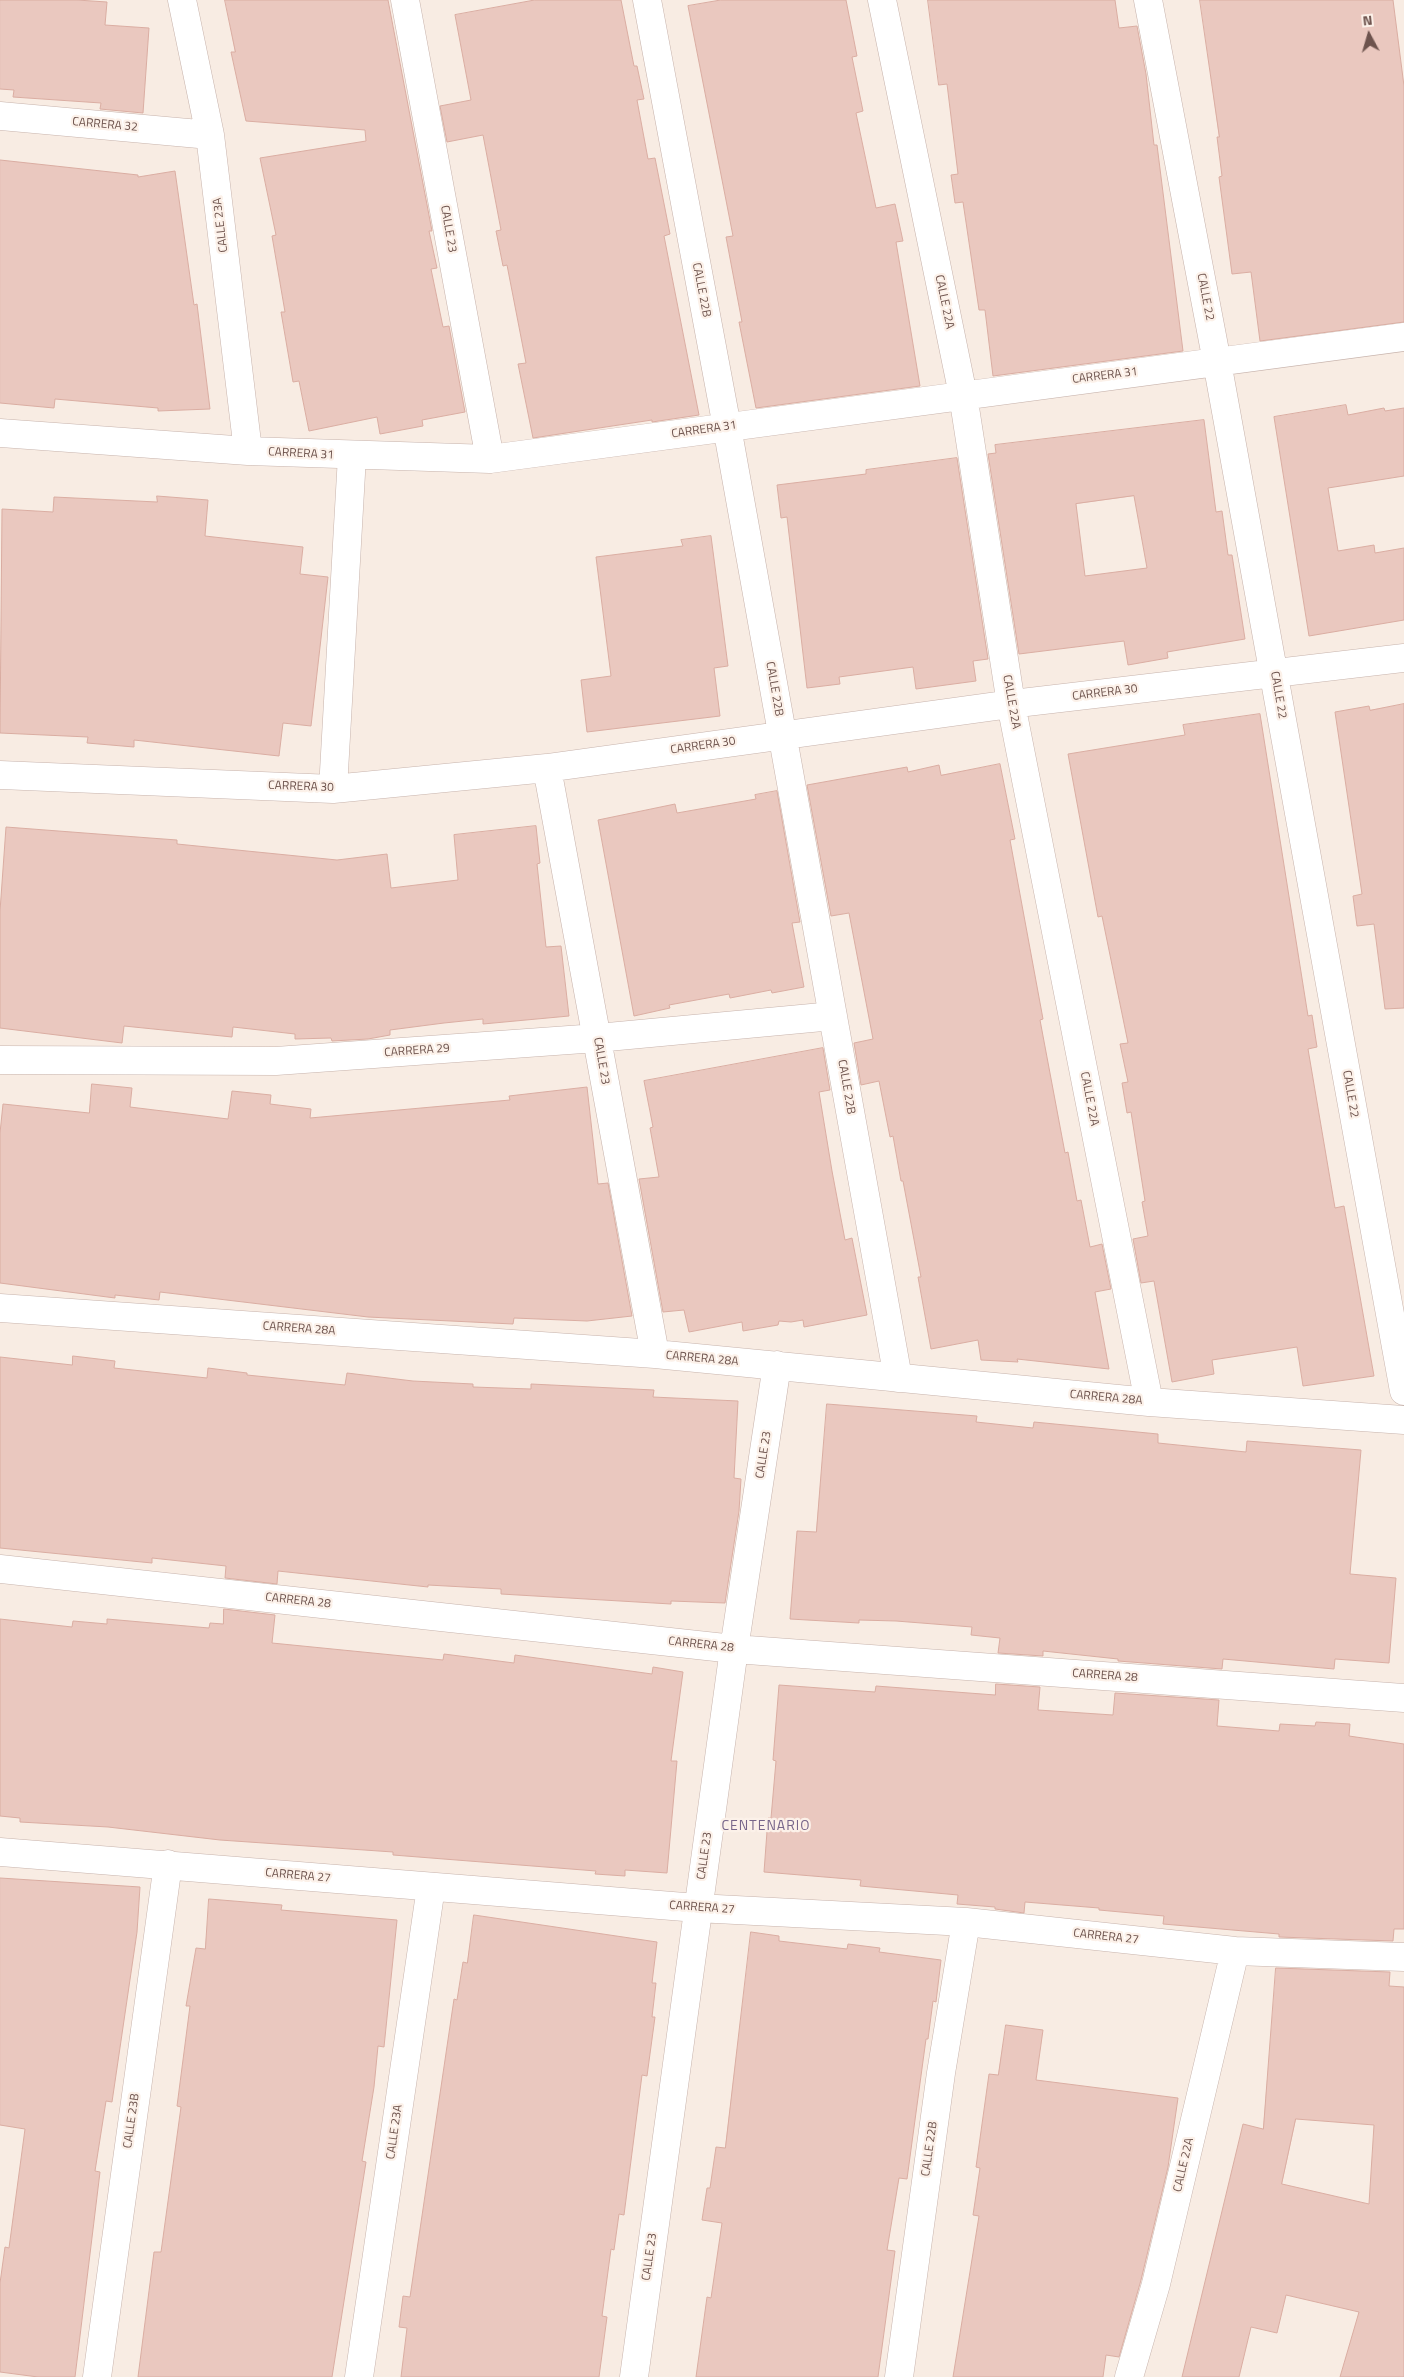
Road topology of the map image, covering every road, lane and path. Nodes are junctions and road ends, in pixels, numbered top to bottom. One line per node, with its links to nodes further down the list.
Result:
1 (182, 0): 7 (street, CALLE 23A)
2 (405, 0): 15 (street, CALLE 23)
3 (646, 0): 11 (street, CALLE 22B)
4 (882, 0): 10 (street, CALLE 22A)
5 (1148, 0): 9 (street, CALLE 22)
6 (0, 116): 7 (street, CARRERA 32)
7 (210, 135): 13 (street, CALLE 23A)
8 (1404, 337): 9 (street, CARRERA 31)
9 (1217, 362): 10 (street, CARRERA 31); 17 (street, CALLE 22)
10 (963, 395): 11 (street, CARRERA 31); 18 (street, CALLE 22A)
11 (727, 427): 15 (street, CARRERA 31); 19 (street, CALLE 22B)
12 (0, 434): 13 (street, CARRERA 31)
13 (248, 452): 14 (street, CARRERA 31)
14 (352, 456): 15 (street, CARRERA 31); 22 (street)
15 (490, 459)
16 (1404, 658): 17 (street, CARRERA 30)
17 (1273, 672): 18 (street, CARRERA 30); 30 (street, CALLE 22)
18 (1011, 704): 19 (street, CARRERA 30); 31 (street, CALLE 22A)
19 (783, 734): 20 (street, CARRERA 30); 23 (street, CALLE 22B)
20 (547, 768): 22 (street, CARRERA 30); 24 (street, CALLE 23)
21 (0, 775): 22 (street, CARRERA 30)
22 (332, 789)
23 (833, 1016): 24 (street, CARRERA 29); 29 (street, CALLE 22B)
24 (597, 1038): 25 (street, CARRERA 29); 27 (street, CALLE 23)
25 (0, 1060)
26 (0, 1308): 27 (street, CARRERA 28A)
27 (655, 1354): 28 (street, CARRERA 28A)
28 (777, 1365): 29 (street, CARRERA 28A); 34 (street, CALLE 23)
29 (898, 1378): 31 (street, CARRERA 28A)
30 (1404, 1391)
31 (1149, 1402): 32 (street, CARRERA 28A)
32 (1404, 1420)
33 (0, 1568): 34 (street, CARRERA 28)
34 (734, 1648): 35 (street, CARRERA 28); 39 (street, CALLE 23)
35 (1404, 1698)
36 (0, 1852): 37 (street, CARRERA 27)
37 (168, 1864): 38 (street, CARRERA 27); 43 (street, CALLE 23B)
38 (431, 1887): 39 (street, CARRERA 27); 44 (street, CALLE 23A)
39 (698, 1908): 40 (street, CARRERA 27); 45 (street, CALLE 23)
40 (966, 1922): 41 (street, CARRERA 27); 46 (street, CALLE 22B)
41 (1234, 1951): 42 (street, CARRERA 27); 47 (street, CALLE 22A)
42 (1404, 1957)
43 (97, 2377)
44 (359, 2377)
45 (634, 2377)
46 (899, 2377)
47 (1129, 2377)

